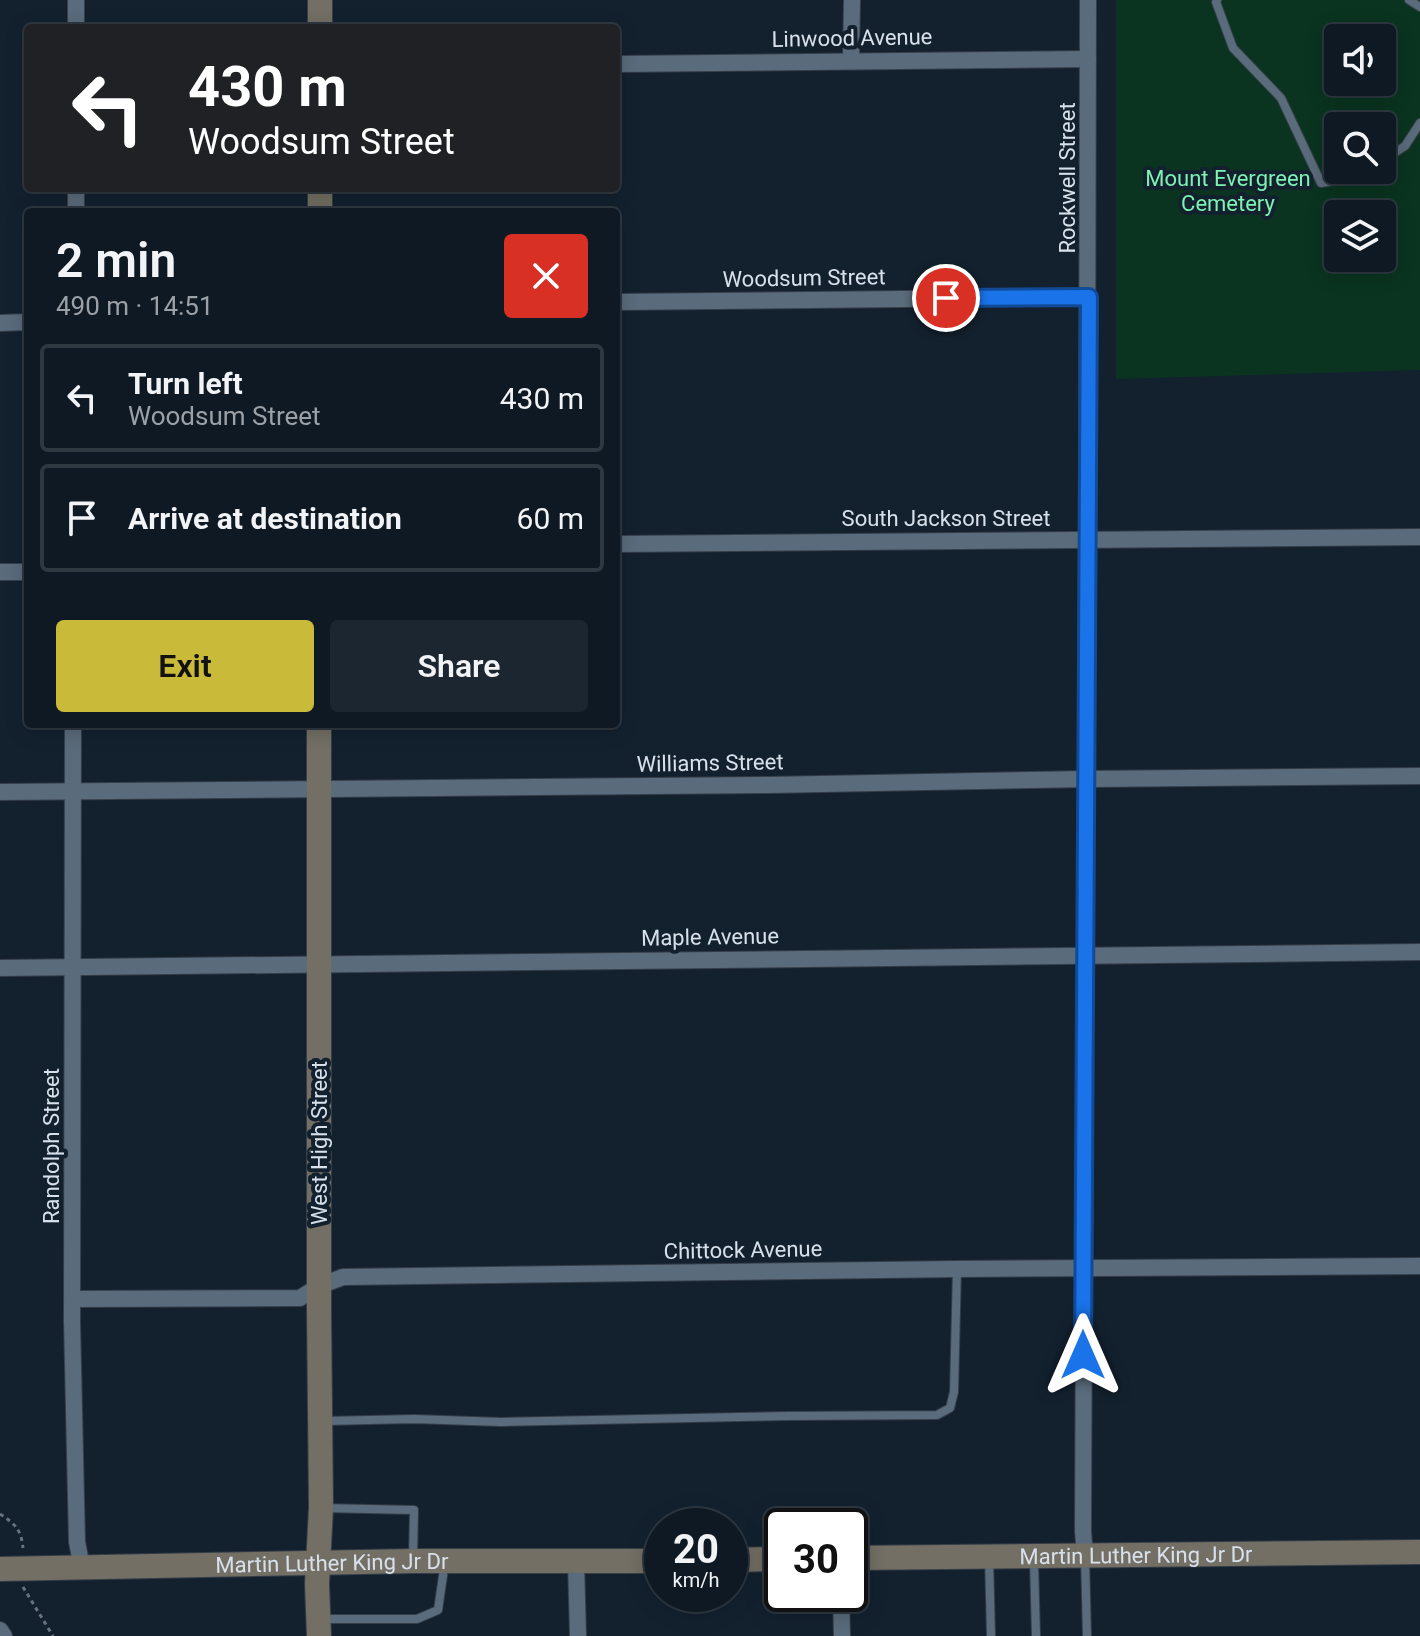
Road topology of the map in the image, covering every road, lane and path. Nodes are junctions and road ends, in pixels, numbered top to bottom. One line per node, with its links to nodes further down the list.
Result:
1 (76, 0): 8 (street)
2 (320, 0): 9 (main road)
3 (852, 0): 11 (street)
4 (1088, 0): 10 (street, Rockwell Street)
5 (1217, 0): 15 (lane)
6 (1409, 0): 7 (lane)
7 (1420, 7)
8 (76, 24)
9 (320, 24)
10 (1088, 59): 11 (street, Linwood Avenue); 16 (street, Rockwell Street)
11 (851, 60): 12 (street, Linwood Avenue)
12 (620, 64)
13 (1420, 123): 14 (lane)
14 (1396, 152)
15 (1324, 182)
16 (1089, 297): 17 (street, Woodsum Street); 21 (street, Rockwell Street)
17 (620, 302)
18 (24, 322): 19 (street)
19 (0, 323)
20 (1420, 537): 21 (street, South Jackson Street)
21 (1088, 539): 22 (street, South Jackson Street); 28 (street, Rockwell Street)
22 (620, 544)
23 (0, 572): 24 (street)
24 (24, 572)
25 (73, 728): 30 (street, Randolph Street)
26 (319, 728): 29 (main road, West High Street)
27 (1420, 776): 28 (street, Williams Street)
28 (1087, 779): 29 (street, Williams Street); 33 (street, Rockwell Street)
29 (319, 788): 30 (street, Williams Street); 34 (main road, West High Street)
30 (73, 791): 31 (street, Williams Street); 35 (street, Randolph Street)
31 (0, 792)
32 (1420, 952): 33 (street, Maple Avenue)
33 (1086, 954): 34 (street, Maple Avenue); 39 (street, Rockwell Street)
34 (319, 963): 35 (street, Maple Avenue); 40 (main road, West High Street)
35 (74, 967): 36 (street, Maple Avenue); 41 (street, Randolph Street)
36 (0, 968)
37 (1420, 1266): 39 (street, Chittock Avenue)
38 (957, 1269): 39 (street, Chittock Avenue); 40 (street, Chittock Avenue); 42 (lane)
39 (1084, 1269): 48 (street, Rockwell Street)
40 (319, 1286): 41 (street, Chittock Avenue); 42 (main road, West High Street)
41 (72, 1299): 56 (street, Randolph Street)
42 (319, 1421): 43 (main road, West High Street)
43 (321, 1508): 51 (lane); 55 (main road, West High Street)
44 (0, 1514): 45 (path)
45 (23, 1543)
46 (1420, 1552): 48 (main road, Martin Luther King Jr Dr)
47 (1034, 1556): 48 (main road, Martin Luther King Jr Dr); 49 (main road, Martin Luther King Jr Dr); 67 (lane)
48 (1085, 1556): 68 (lane)
49 (989, 1557): 50 (main road, Martin Luther King Jr Dr); 66 (lane)
50 (868, 1558)
51 (413, 1561): 52 (main road, Martin Luther King Jr Dr); 55 (main road, Martin Luther King Jr Dr)
52 (445, 1561): 54 (main road, Martin Luther King Jr Dr); 60 (lane)
53 (644, 1561): 54 (main road, Martin Luther King Jr Dr)
54 (576, 1562): 64 (street)
55 (318, 1563): 56 (main road, Martin Luther King Jr Dr); 60 (main road, West High Street)
56 (82, 1568): 57 (main road, Martin Luther King Jr Dr)
57 (0, 1569)
58 (23, 1588): 63 (path)
59 (841, 1612): 65 (street)
60 (318, 1627)
61 (0, 1630): 62 (street)
62 (4, 1636)
63 (53, 1636)
64 (578, 1636)
65 (842, 1636)
66 (991, 1636)
67 (1036, 1636)
68 (1087, 1636)

